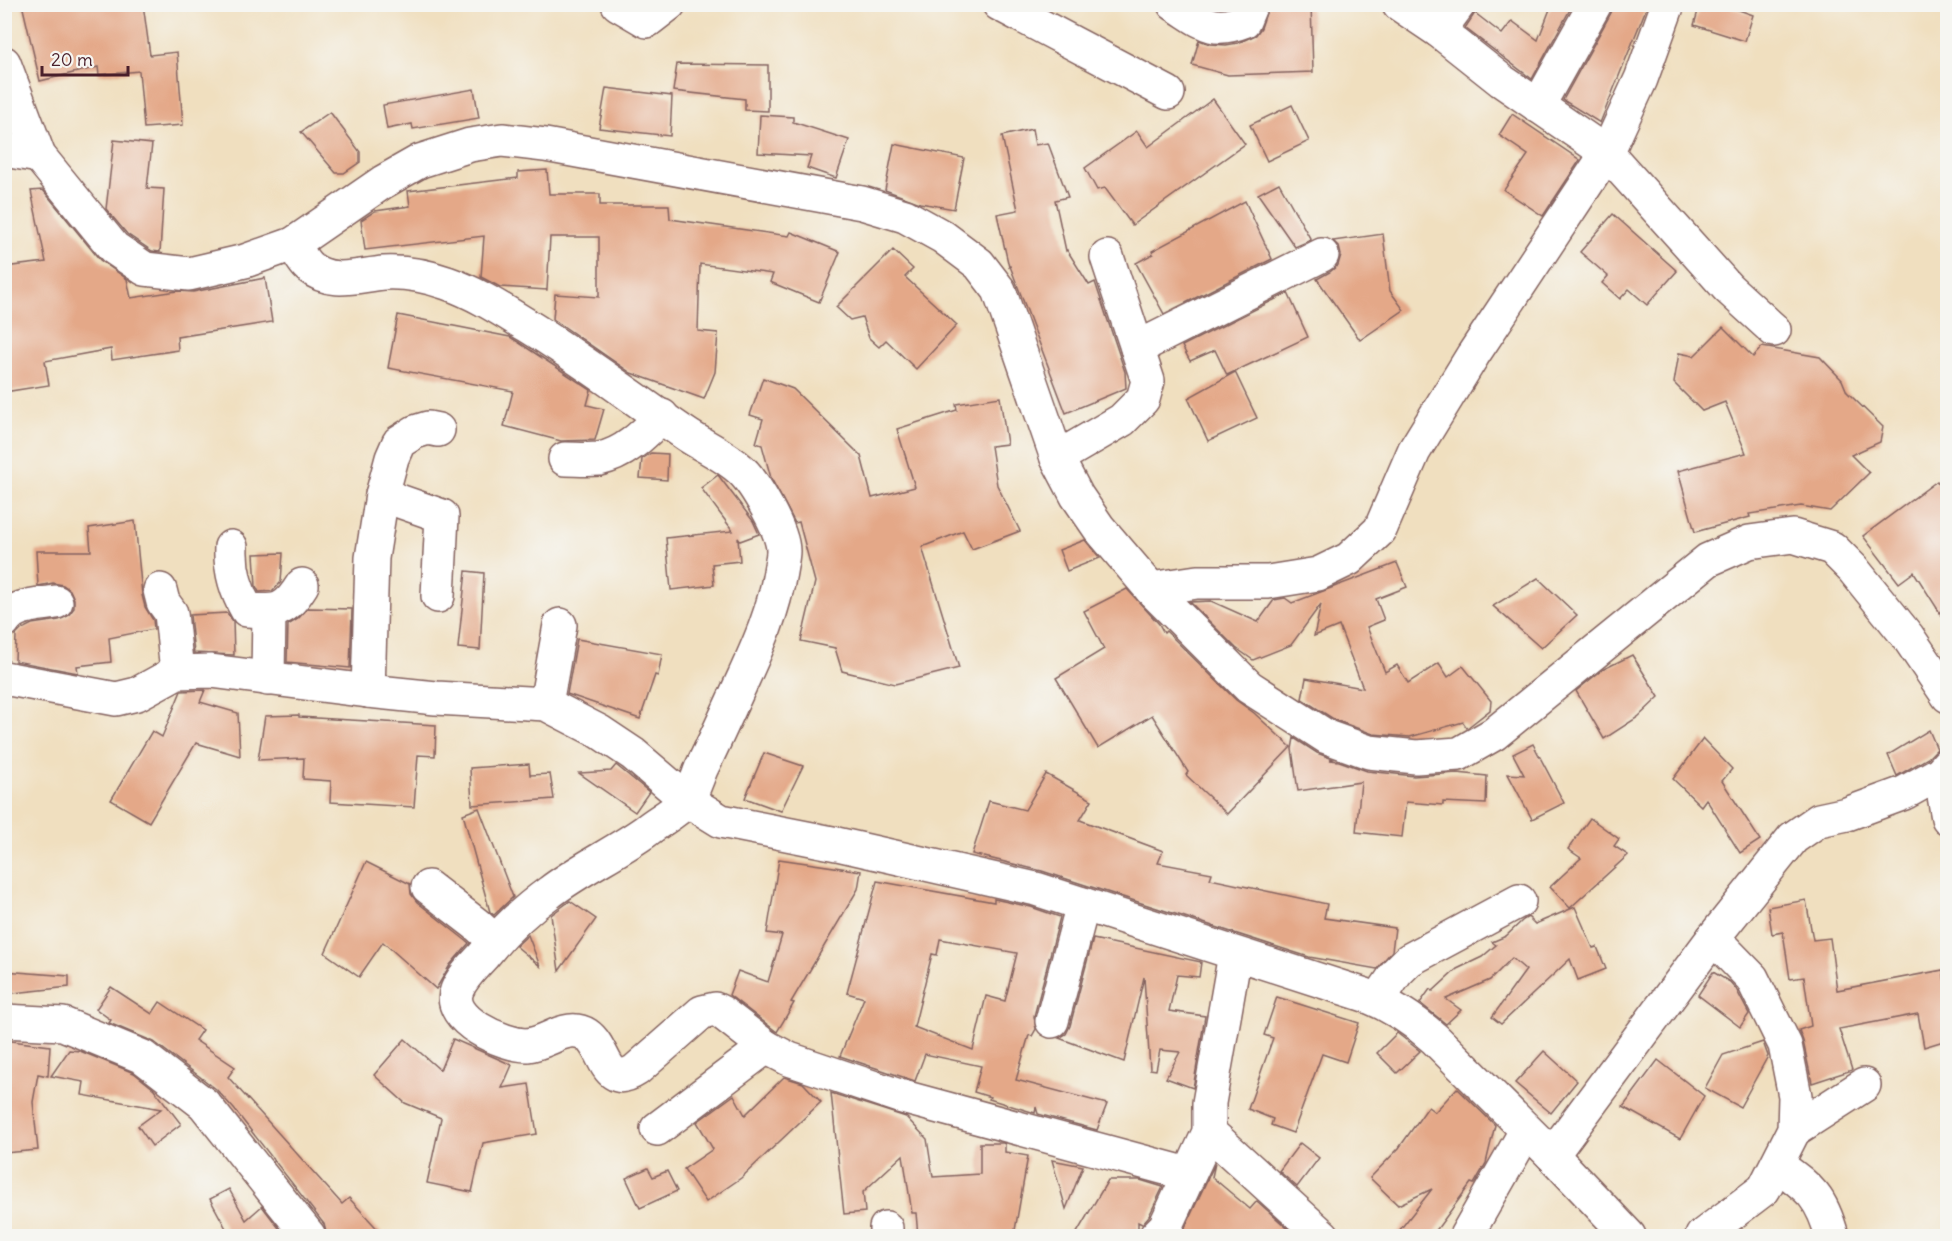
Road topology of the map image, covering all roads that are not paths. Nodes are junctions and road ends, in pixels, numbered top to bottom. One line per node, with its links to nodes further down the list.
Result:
1 (618, 4): 2 (street)
2 (669, 4)
3 (999, 4): 12 (street)
4 (1174, 4): 5 (street)
5 (1251, 4)
6 (1399, 4): 10 (street)
7 (1459, 4): 10 (street)
8 (1595, 4): 13 (street)
9 (1666, 5): 15 (street)
10 (1439, 32): 13 (street)
11 (4, 63): 16 (street)
12 (1168, 93)
13 (1538, 106): 15 (street)
14 (4, 150): 16 (street)
15 (1607, 153): 20 (street); 29 (street)
16 (39, 156): 17 (street)
17 (293, 243): 22 (street); 24 (street)
18 (1322, 255): 21 (street)
19 (1107, 257): 21 (street)
20 (1774, 330)
21 (1137, 348): 24 (street)
22 (662, 416): 25 (street); 43 (street)
23 (438, 430): 26 (street)
24 (1057, 458): 29 (street)
25 (565, 459)
26 (382, 495): 31 (street); 39 (street)
27 (231, 547): 33 (street)
28 (302, 585): 33 (street)
29 (1151, 589): 40 (street)
30 (160, 590): 36 (street)
31 (438, 596)
32 (56, 602): 34 (street)
33 (269, 611): 38 (street)
34 (4, 621)
35 (560, 625): 41 (street)
36 (177, 672): 37 (street); 38 (street)
37 (4, 678)
38 (268, 679): 39 (street)
39 (368, 691): 41 (street)
40 (1947, 696)
41 (546, 704): 43 (street)
42 (1944, 768): 44 (street); 48 (street)
43 (687, 800): 47 (street); 49 (street)
44 (1947, 818)
45 (428, 887): 49 (street)
46 (1519, 901): 51 (street)
47 (1083, 904): 50 (street); 53 (street)
48 (1713, 938): 57 (street); 60 (street)
49 (495, 941): 54 (street)
50 (1235, 954): 51 (street); 59 (street)
51 (1378, 1000): 58 (street)
52 (4, 1021): 63 (street)
53 (1052, 1021)
54 (766, 1047): 56 (street); 62 (street)
55 (1864, 1085): 57 (street)
56 (657, 1129)
57 (1794, 1130): 61 (street)
58 (1526, 1131): 60 (street); 66 (street)
59 (1209, 1132): 62 (street); 65 (street)
60 (1552, 1155): 67 (street)
61 (1778, 1165): 68 (street); 69 (street)
62 (1188, 1174): 64 (street)
63 (309, 1236)
64 (1156, 1236)
65 (1323, 1236)
66 (1466, 1236)
67 (1629, 1236)
68 (1702, 1236)
69 (1832, 1236)

